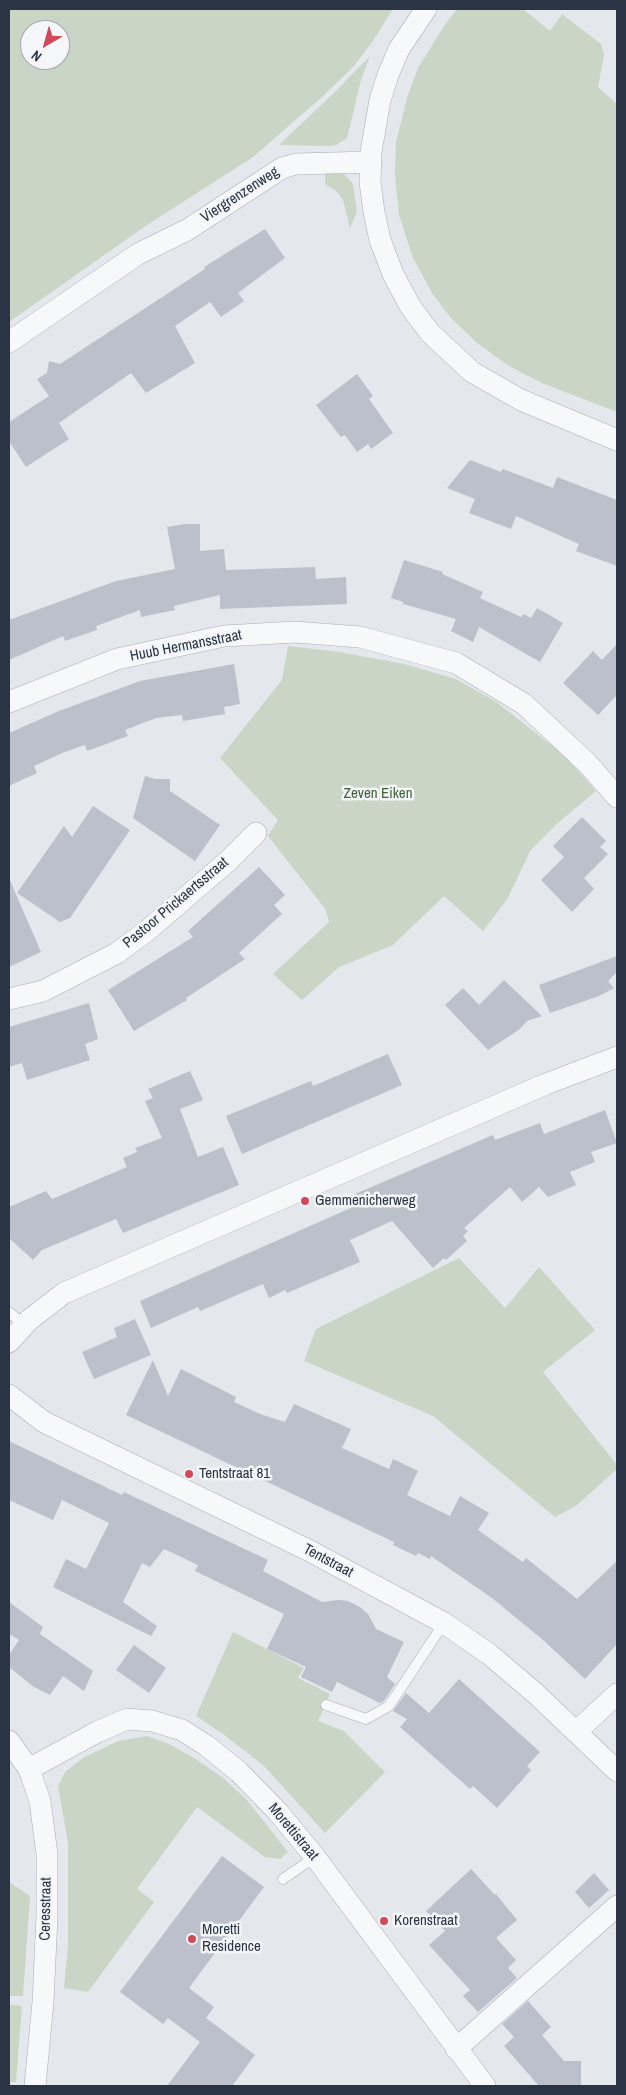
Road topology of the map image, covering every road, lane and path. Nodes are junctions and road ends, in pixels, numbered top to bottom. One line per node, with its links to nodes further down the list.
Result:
1 (426, 9): 2 (street)
2 (370, 162): 3 (street, Viergrenzenweg); 4 (street)
3 (9, 342)
4 (617, 440)
5 (9, 702): 6 (street, Huub Hermansstraat)
6 (617, 797)
7 (256, 834): 8 (street, Pastoor Prickaertsstraat)
8 (9, 999)
9 (617, 1057): 10 (street)
10 (16, 1318): 11 (street)
11 (9, 1342)
12 (9, 1395): 13 (street, Tentstraat)
13 (444, 1623): 15 (lane); 16 (street, Tentstraat)
14 (617, 1694): 16 (street)
15 (326, 1705)
16 (576, 1732): 19 (street, Tentstraat)
17 (9, 1741): 18 (street, Ceresstraat)
18 (29, 1768): 20 (street, Morettistraat); 24 (street, Ceresstraat)
19 (617, 1771)
20 (315, 1857): 21 (lane); 23 (street, Morettistraat)
21 (283, 1879)
22 (617, 1906): 23 (street)
23 (456, 2049): 25 (street, Morettistraat)
24 (35, 2086)
25 (485, 2086)

